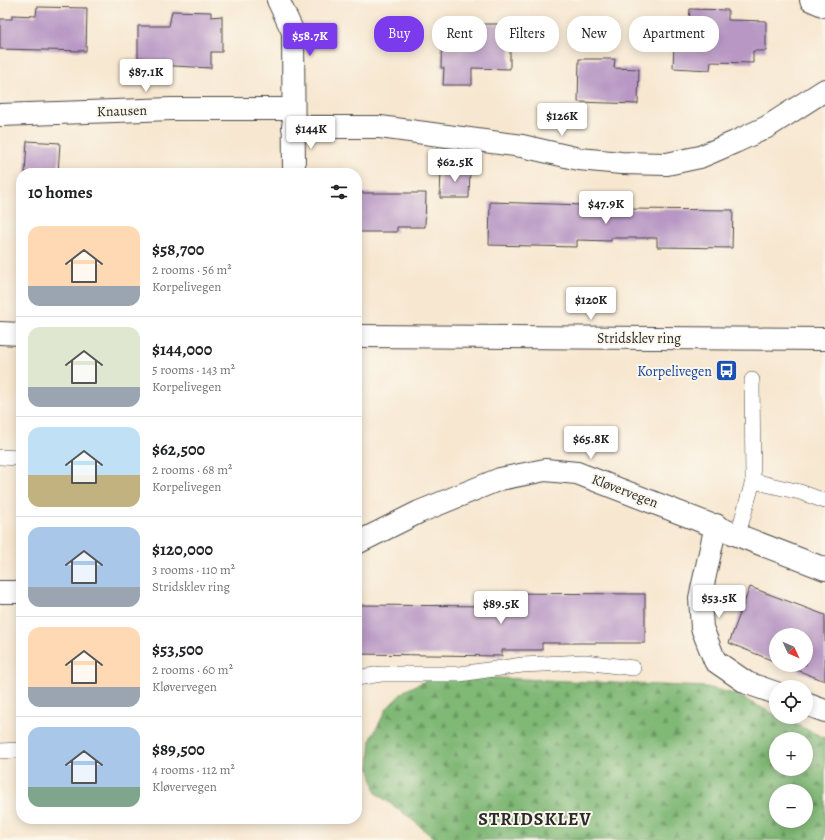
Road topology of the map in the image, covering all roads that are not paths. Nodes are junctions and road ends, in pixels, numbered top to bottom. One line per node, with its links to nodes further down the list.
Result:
1 (278, 0): 6 (street)
2 (811, 0): 3 (street)
3 (825, 6)
4 (825, 90): 6 (street)
5 (0, 115): 6 (street, Knausen)
6 (293, 118): 7 (street)
7 (294, 168)
8 (0, 333): 9 (street)
9 (16, 334)
10 (362, 336): 11 (street, Stridsklev ring)
11 (825, 340)
12 (752, 380): 15 (lane)
13 (0, 457): 14 (lane)
14 (16, 458)
15 (753, 481): 16 (lane); 18 (lane)
16 (825, 501)
17 (716, 525): 18 (street, Kløvervegen); 19 (street, Kløvervegen); 25 (street)
18 (738, 534): 20 (street, Kløvervegen)
19 (362, 540)
20 (825, 569)
21 (0, 592): 22 (street)
22 (16, 592)
23 (633, 668): 24 (lane)
24 (362, 677)
25 (769, 691)
26 (813, 707): 27 (street)
27 (825, 711)
28 (16, 750): 29 (lane)
29 (0, 751)

